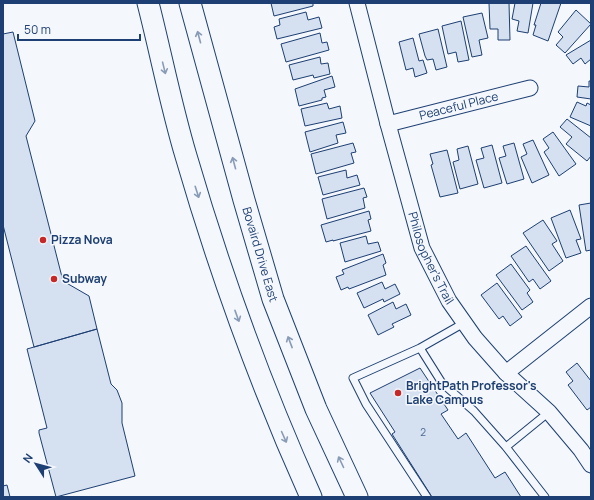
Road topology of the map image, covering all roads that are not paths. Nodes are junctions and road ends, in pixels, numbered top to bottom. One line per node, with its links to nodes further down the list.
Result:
1 (148, 3): 13 (main road, one-way to 13)
2 (190, 3): 14 (main road, Bovaird Drive East, one-way to 2)
3 (357, 3): 5 (street, Philosopher's Trail)
4 (530, 88): 5 (street, Peaceful Place)
5 (388, 124): 7 (street, Philosopher's Trail)
6 (591, 306): 9 (street)
7 (464, 323): 8 (lane); 9 (street, Philosopher's Trail)
8 (420, 348): 11 (lane); 15 (lane)
9 (506, 373): 10 (street, Philosopher's Trail)
10 (549, 412): 11 (lane); 12 (street, Philosopher's Trail)
11 (506, 447): 16 (lane)
12 (591, 465)
13 (311, 497)
14 (357, 497)
15 (427, 497)
16 (545, 497)

